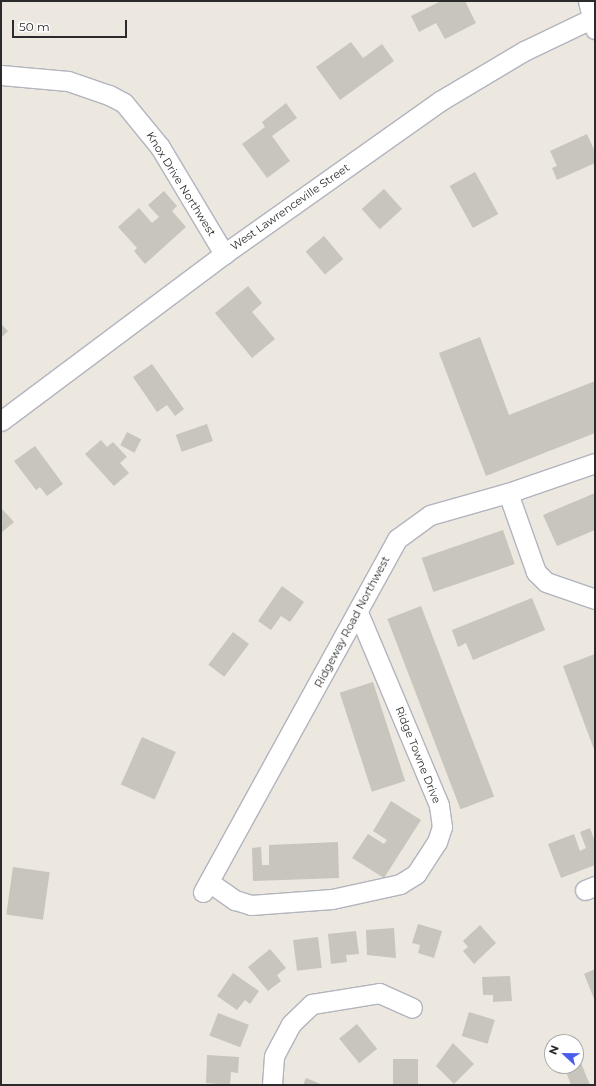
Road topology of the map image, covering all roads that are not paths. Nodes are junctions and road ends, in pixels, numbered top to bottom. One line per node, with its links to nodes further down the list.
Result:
1 (593, 16): 3 (street, West Lawrenceville Street)
2 (1, 75): 3 (street, Knox Drive Northwest)
3 (224, 254): 4 (street, West Lawrenceville Street)
4 (1, 421)
5 (595, 463): 6 (street, Ridgeway Road Northwest)
6 (508, 493): 7 (street); 8 (street, Ridgeway Road Northwest)
7 (595, 599)
8 (358, 612): 9 (street, Ridgeway Road Northwest); 9 (street, Ridge Towne Drive)
9 (206, 887)
10 (412, 1008): 11 (street)
11 (272, 1085)

